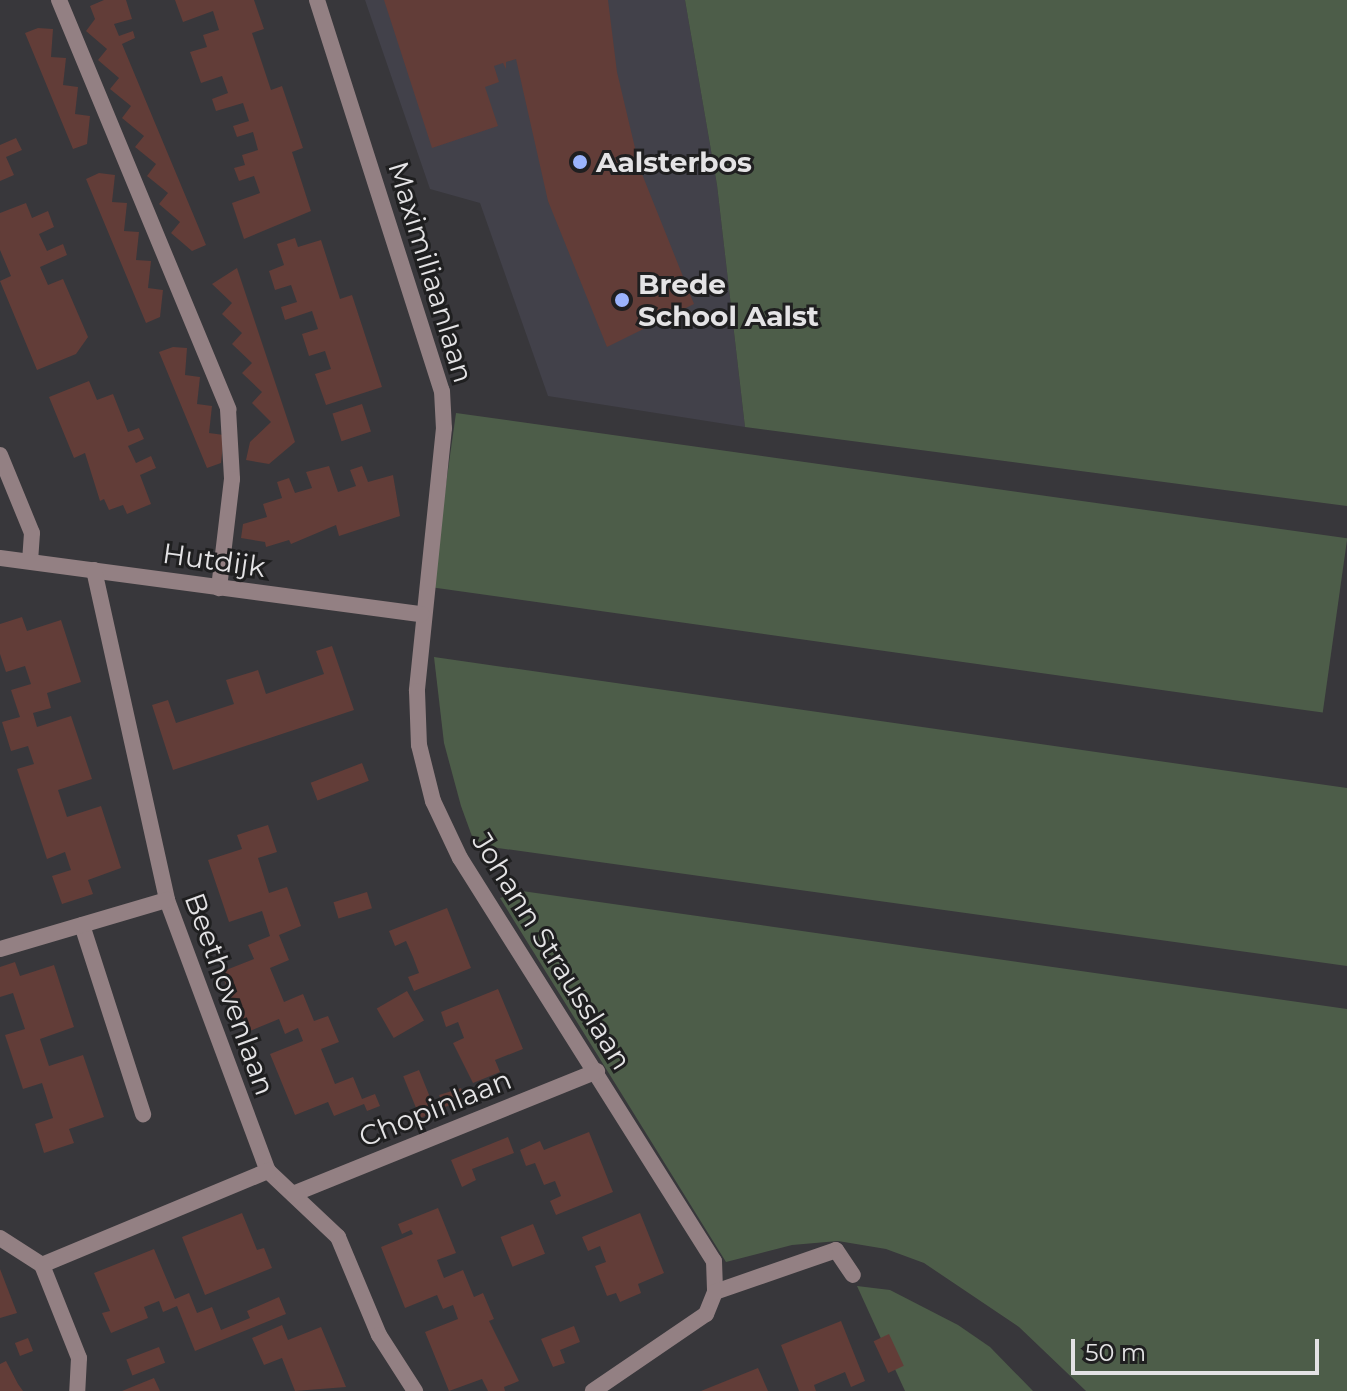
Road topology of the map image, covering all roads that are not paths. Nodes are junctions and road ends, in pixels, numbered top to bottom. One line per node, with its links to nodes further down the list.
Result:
1 (59, 0): 7 (street)
2 (317, 0): 8 (street, Maximiliaanlaan)
3 (0, 455): 5 (street)
4 (0, 558): 5 (street, Hutdijk)
5 (30, 561): 6 (street, Hutdijk)
6 (94, 570): 7 (street, Hutdijk); 9 (street, Beethovenlaan)
7 (219, 588): 8 (street, Hutdijk)
8 (421, 614): 12 (street, Johann Strausslaan)
9 (167, 900): 10 (street); 14 (street, Beethovenlaan)
10 (82, 925): 11 (street); 13 (street)
11 (0, 949)
12 (597, 1071): 15 (street, Chopinlaan); 19 (street, Johann Strausslaan)
13 (143, 1114)
14 (268, 1171): 15 (street, Beethovenlaan); 17 (street)
15 (293, 1194): 21 (street, Beethovenlaan)
16 (0, 1238): 17 (street)
17 (42, 1265): 20 (street)
18 (853, 1275): 19 (street)
19 (715, 1292): 22 (street)
20 (77, 1391)
21 (415, 1391)
22 (593, 1391)

